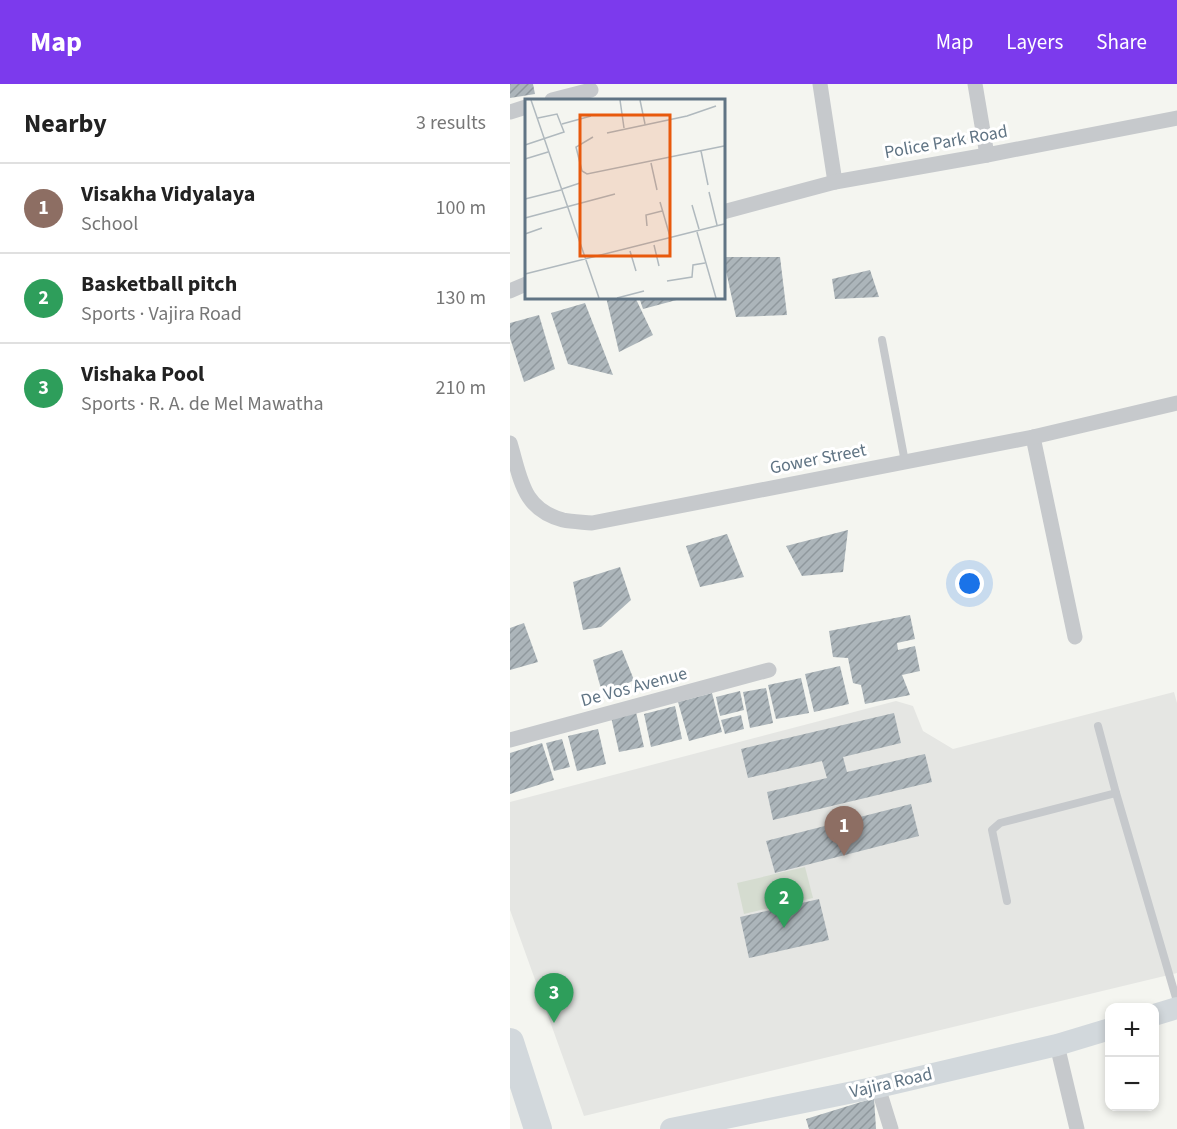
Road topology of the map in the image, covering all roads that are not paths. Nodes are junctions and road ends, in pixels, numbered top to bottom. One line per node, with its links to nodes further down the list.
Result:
1 (820, 84): 9 (street)
2 (975, 84): 8 (street)
3 (591, 90): 4 (street)
4 (556, 99)
5 (525, 107): 6 (street)
6 (510, 112)
7 (1177, 118): 8 (street, Police Park Road)
8 (987, 155): 9 (street, Police Park Road)
9 (835, 182): 10 (street, Police Park Road)
10 (724, 212)
11 (525, 284): 12 (street)
12 (510, 291)
13 (882, 340): 17 (lane)
14 (1177, 403): 15 (street, Gower Street)
15 (1033, 437): 17 (street, Gower Street); 18 (street)
16 (510, 443): 17 (street, Gower Street)
17 (905, 462)
18 (1076, 637)
19 (769, 670): 21 (street, De Vos Avenue)
20 (1098, 726): 22 (lane)
21 (510, 740)
22 (1116, 793): 23 (lane); 24 (lane)
23 (1007, 901)
24 (1177, 1001)
25 (1177, 1008): 26 (main road)
26 (1159, 1014)
27 (1105, 1031): 29 (main road, Vajira Road)
28 (510, 1042): 31 (highway)
29 (1057, 1045): 30 (main road, Vajira Road); 34 (street)
30 (878, 1087): 32 (main road, Vajira Road); 33 (street)
31 (538, 1129)
32 (671, 1129)
33 (891, 1129)
34 (1077, 1129)

